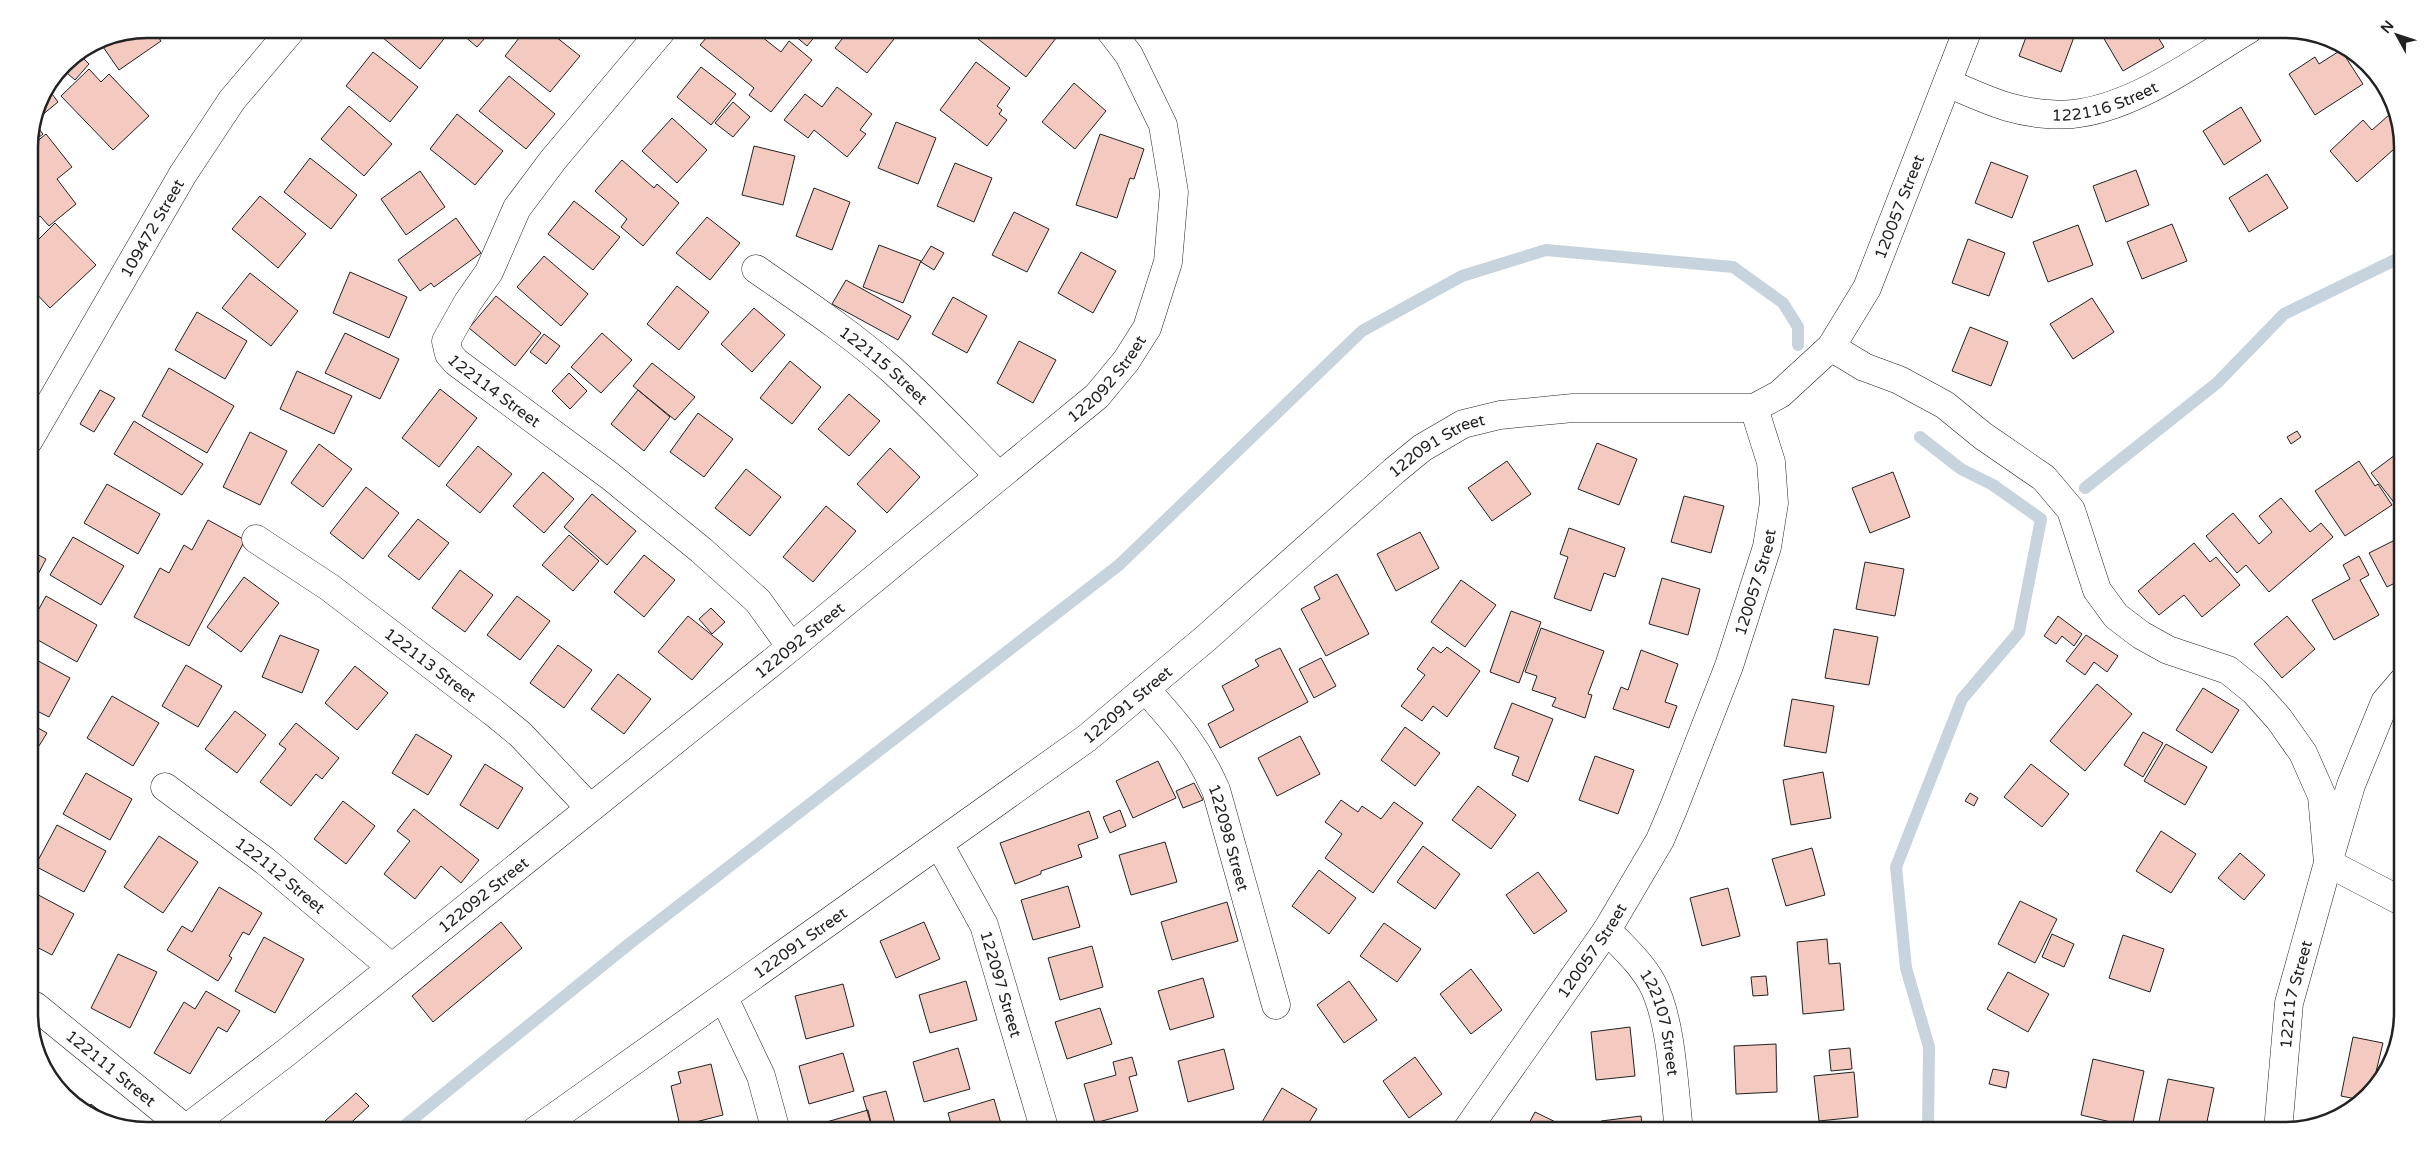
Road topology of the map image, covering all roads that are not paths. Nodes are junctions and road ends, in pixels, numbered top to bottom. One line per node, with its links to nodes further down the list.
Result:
1 (284, 38): 10 (street, 109472 Street)
2 (655, 38): 13 (street, 122114 Street)
3 (1116, 38): 11 (street, 122092 Street)
4 (1965, 38): 6 (street, 120057 Street)
5 (2234, 38): 6 (street, 122116 Street)
6 (1948, 83): 8 (street, 120057 Street)
7 (756, 269): 11 (street, 122115 Street)
8 (1831, 347): 9 (street, 120057 Street); 19 (street)
9 (1754, 408): 14 (street, 122091 Street); 21 (street, 120057 Street)
10 (38, 424)
11 (999, 476): 13 (street, 122092 Street)
12 (256, 539): 17 (street, 122113 Street)
13 (791, 647): 17 (street, 122092 Street)
14 (1146, 690): 18 (street, 122091 Street); 24 (street, 122098 Street)
15 (2394, 692): 19 (street, 122117 Street)
16 (165, 787): 22 (street, 122112 Street)
17 (590, 808): 22 (street, 122092 Street)
18 (939, 844): 23 (street, 122091 Street); 30 (street, 122097 Street)
19 (2328, 863): 20 (street); 33 (street, 122117 Street)
20 (2394, 897)
21 (1607, 930): 31 (street, 120057 Street); 32 (street, 122107 Street)
22 (391, 967): 27 (street, 122092 Street)
23 (724, 998): 28 (street, 122091 Street); 29 (street)
24 (1276, 1004)
25 (38, 1008): 26 (street, 122111 Street)
26 (174, 1122)
27 (195, 1122)
28 (548, 1122)
29 (774, 1122)
30 (1042, 1122)
31 (1472, 1122)
32 (1678, 1122)
33 (2279, 1122)

